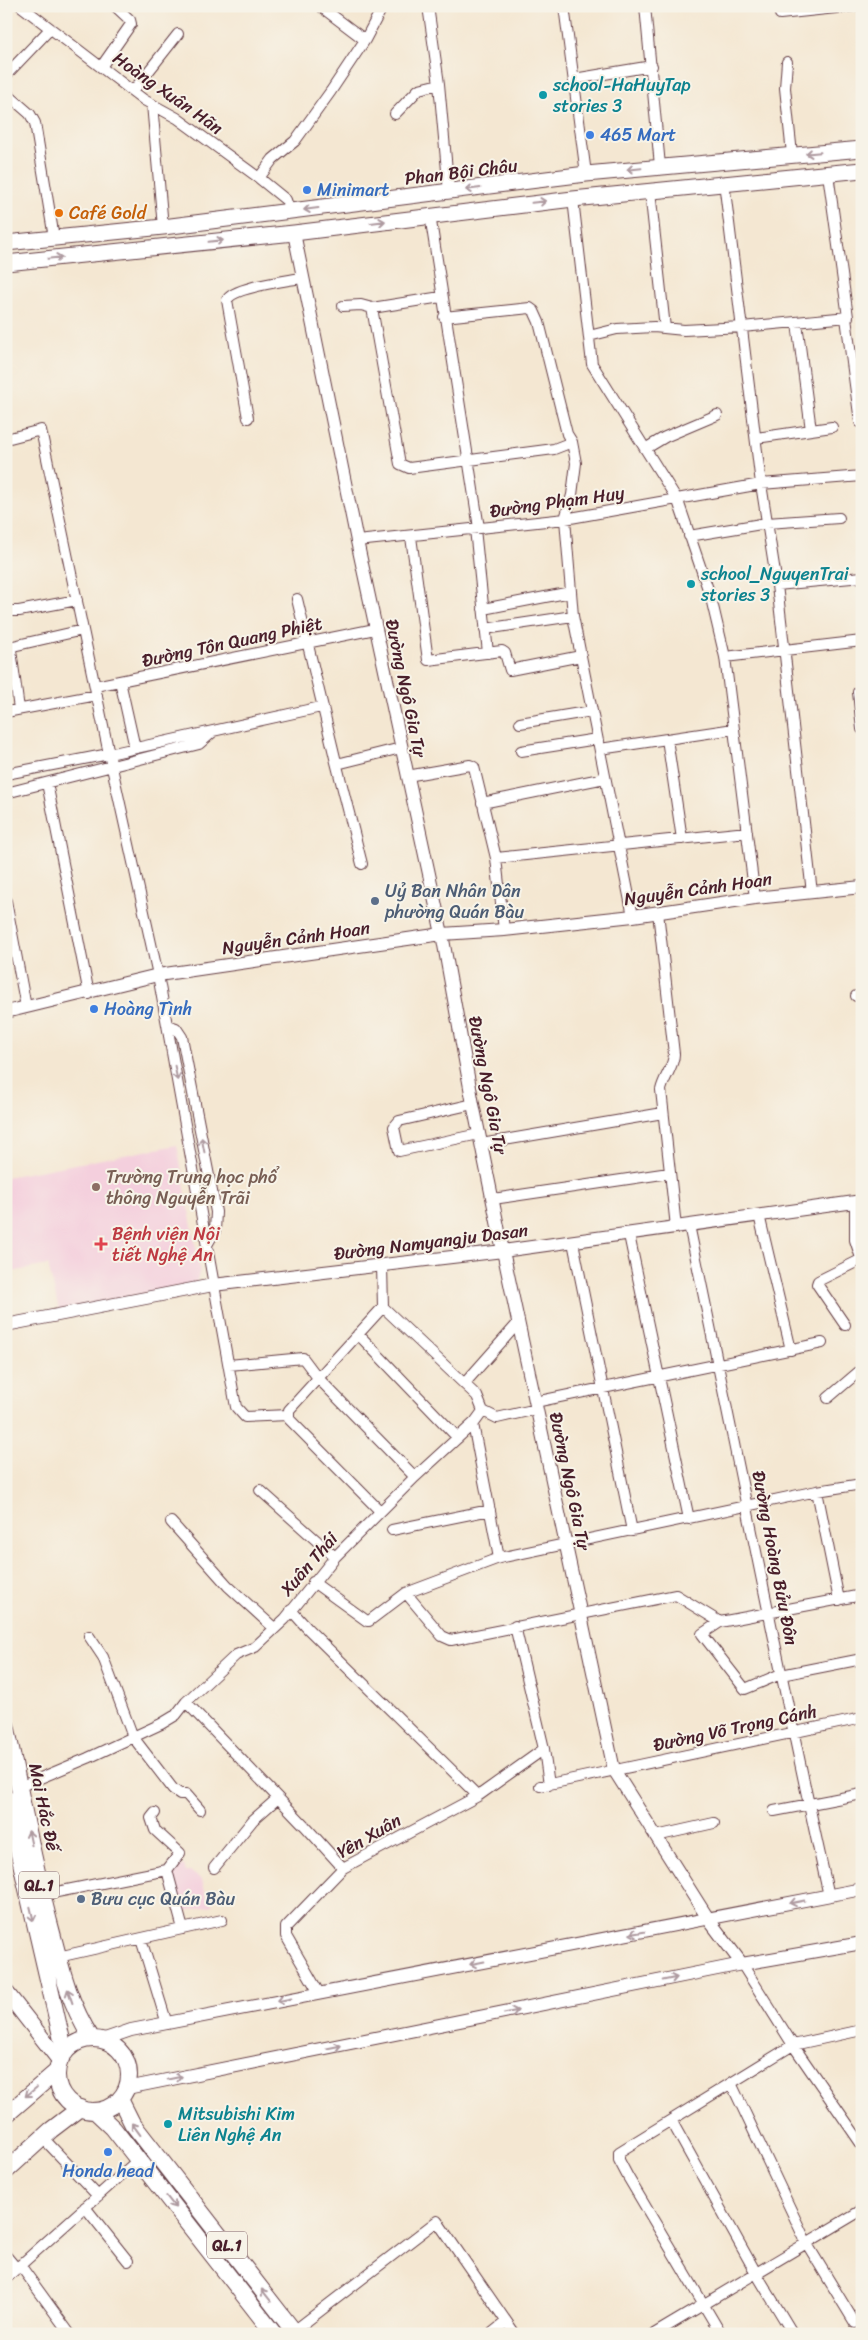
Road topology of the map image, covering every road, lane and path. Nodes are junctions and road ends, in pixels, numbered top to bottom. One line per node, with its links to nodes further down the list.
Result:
1 (21, 6): 10 (street, Hoàng Xuân Hãn)
2 (115, 6): 15 (street)
3 (320, 6): 12 (street)
4 (383, 6): 12 (street)
5 (428, 6): 18 (street)
6 (564, 6): 17 (street)
7 (645, 6): 14 (street)
8 (855, 6): 9 (street)
9 (780, 14)
10 (50, 29): 15 (street, Hoàng Xuân Hãn); 16 (street)
11 (178, 34): 19 (street)
12 (365, 40): 30 (street)
13 (787, 62): 24 (street)
14 (652, 66): 17 (street); 26 (street)
15 (101, 67): 19 (street, Hoàng Xuân Hãn)
16 (6, 75)
17 (574, 79): 28 (street)
18 (439, 84): 22 (street); 35 (street)
19 (133, 91): 21 (street, Hoàng Xuân Hãn)
20 (6, 93): 43 (street)
21 (152, 104): 30 (street, Hoàng Xuân Hãn); 40 (street)
22 (395, 114)
23 (862, 149): 24 (main road, Phan Bội Châu, one-way to 24)
24 (792, 154): 25 (main road, Phan Bội Châu)
25 (746, 158): 26 (main road, Phan Bội Châu); 31 (main road)
26 (660, 166): 28 (main road, Phan Bội Châu, one-way to 28)
27 (862, 170): 29 (main road)
28 (586, 174): 33 (main road, Phan Bội Châu)
29 (828, 174): 31 (main road); 52 (street)
30 (259, 178): 38 (street, Hoàng Xuân Hãn)
31 (748, 180): 32 (main road)
32 (724, 182): 34 (main road); 54 (street)
33 (515, 184): 35 (main road, Phan Bội Châu, one-way to 35); 37 (main road)
34 (650, 190): 36 (main road); 55 (street)
35 (449, 192): 38 (main road, Phan Bội Châu, one-way to 38)
36 (573, 199): 37 (main road, one-way to 36); 56 (street)
37 (518, 205): 39 (main road)
38 (290, 212): 40 (main road, Phan Bội Châu); 42 (main road)
39 (430, 216): 42 (main road, one-way to 39); 48 (street)
40 (163, 227): 41 (main road, Phan Bội Châu)
41 (146, 229): 43 (main road, Phan Bội Châu); 45 (main road)
42 (294, 233): 45 (main road, one-way to 42); 47 (street, Đường Ngô Gia Tự)
43 (54, 238): 44 (main road, Phan Bội Châu)
44 (6, 243)
45 (148, 248): 46 (main road, one-way to 45)
46 (6, 263)
47 (301, 278): 58 (street); 76 (street, Đường Ngô Gia Tự)
48 (441, 297): 50 (street); 51 (street)
49 (343, 306): 50 (street)
50 (372, 308): 66 (street)
51 (444, 317): 64 (street); 66 (street)
52 (846, 318): 53 (street); 59 (street)
53 (797, 323): 54 (street); 61 (street)
54 (742, 327): 55 (street); 62 (street)
55 (665, 328): 56 (street)
56 (589, 336): 65 (street)
57 (717, 415): 65 (street)
58 (248, 418)
59 (860, 422)
60 (832, 427): 61 (street)
61 (811, 430): 62 (street)
62 (756, 438): 68 (street)
63 (6, 439): 81 (street)
64 (572, 442): 66 (street); 71 (street)
65 (645, 449): 69 (street)
66 (468, 461): 73 (street)
67 (862, 476): 68 (street, Đường Phạm Huy)
68 (761, 484): 69 (street, Đường Phạm Huy); 72 (street)
69 (678, 501): 71 (street, Đường Phạm Huy); 74 (street)
70 (840, 518): 72 (street)
71 (565, 519): 73 (street, Đường Phạm Huy); 79 (street)
72 (767, 523): 74 (street); 78 (street)
73 (477, 529): 75 (street, Đường Phạm Huy); 83 (street)
74 (689, 536): 93 (street)
75 (411, 537): 76 (street, Đường Phạm Huy); 91 (street)
76 (356, 541): 85 (street, Đường Ngô Gia Tự)
77 (862, 577): 78 (street)
78 (777, 585): 90 (street)
79 (571, 592): 83 (street); 84 (street)
80 (297, 599): 89 (street)
81 (77, 600): 82 (street); 87 (street)
82 (7, 609)
83 (483, 609): 86 (street)
84 (573, 616): 86 (street); 92 (street)
85 (375, 629): 89 (street, Đường Tôn Quang Phiệt); 108 (street, Đường Ngô Gia Tự)
86 (485, 629): 91 (street)
87 (83, 630): 95 (street); 98 (street)
88 (862, 641): 90 (street)
89 (308, 643): 94 (street, Đường Tôn Quang Phiệt); 97 (street)
90 (784, 650): 93 (street); 125 (street)
91 (488, 653): 92 (street)
92 (581, 656): 99 (street)
93 (725, 657): 102 (street)
94 (120, 681): 95 (street, Đường Tôn Quang Phiệt); 107 (street)
95 (96, 691): 98 (street, Đường Tôn Quang Phiệt); 110 (street)
96 (858, 692): 103 (street)
97 (321, 707): 104 (street); 111 (street)
98 (19, 709): 100 (street, Đường Tôn Quang Phiệt)
99 (592, 711): 101 (street); 106 (street)
100 (6, 712)
101 (520, 722)
102 (734, 729): 105 (street); 119 (street)
103 (862, 729)
104 (215, 730): 107 (street); 112 (street)
105 (668, 739): 106 (street); 120 (street)
106 (598, 744): 109 (street); 115 (street)
107 (135, 748): 110 (street)
108 (401, 748): 111 (street); 114 (street, Đường Ngô Gia Tự)
109 (521, 751)
110 (109, 754): 112 (street); 113 (street)
111 (336, 762): 123 (street)
112 (111, 765): 116 (street); 132 (street)
113 (6, 774)
114 (407, 776): 118 (street); 131 (street, Đường Ngô Gia Tự)
115 (605, 778): 118 (street); 121 (street)
116 (47, 783): 117 (street); 133 (street)
117 (6, 793)
118 (482, 803): 122 (street)
119 (747, 832): 120 (street); 126 (street)
120 (682, 839): 121 (street)
121 (619, 846): 122 (street); 129 (street)
122 (496, 858): 130 (street)
123 (362, 864)
124 (862, 887): 125 (street, Nguyễn Cảnh Hoan)
125 (812, 893): 126 (street, Nguyễn Cảnh Hoan)
126 (755, 898): 128 (street, Nguyễn Cảnh Hoan)
127 (6, 900): 134 (street)
128 (658, 912): 129 (street, Nguyễn Cảnh Hoan); 138 (street, Đường Hoàng Bửu Đôn)
129 (633, 916): 130 (street, Nguyễn Cảnh Hoan)
130 (504, 930): 131 (street, Nguyễn Cảnh Hoan)
131 (442, 934): 132 (street, Nguyễn Cảnh Hoan); 137 (street, Đường Ngô Gia Tự)
132 (158, 975): 133 (street, Nguyễn Cảnh Hoan); 136 (street)
133 (89, 994): 134 (street, Nguyễn Cảnh Hoan)
134 (26, 1007): 135 (street, Nguyễn Cảnh Hoan)
135 (6, 1012)
136 (167, 1025): 141 (street, one-way to 136); 143 (street, one-way to 143)
137 (473, 1104): 139 (street, Đường Ngô Gia Tự); 139 (street)
138 (663, 1113): 139 (street); 142 (street, Đường Hoàng Bửu Đôn)
139 (480, 1139): 144 (street, Đường Ngô Gia Tự)
140 (220, 1170): 141 (street)
141 (208, 1172): 143 (street); 150 (street)
142 (669, 1173): 144 (street); 147 (street, Đường Hoàng Bửu Đôn)
143 (195, 1174): 150 (street)
144 (493, 1200): 151 (street, Đường Ngô Gia Tự)
145 (858, 1201): 146 (street, Đường Namyangju Dasan); 152 (street)
146 (759, 1215): 147 (street, Đường Namyangju Dasan); 161 (street)
147 (683, 1226): 148 (street, Đường Namyangju Dasan); 162 (street, Đường Hoàng Bửu Đôn)
148 (629, 1234): 149 (street, Đường Namyangju Dasan); 165 (street)
149 (573, 1242): 151 (street, Đường Namyangju Dasan); 168 (street)
150 (208, 1244): 154 (street)
151 (503, 1251): 153 (street, Đường Namyangju Dasan); 156 (street, Đường Ngô Gia Tự)
152 (861, 1259): 158 (street)
153 (382, 1266): 154 (street, Đường Namyangju Dasan); 155 (street)
154 (215, 1285): 157 (street, Đường Namyangju Dasan); 163 (street)
155 (382, 1307): 159 (street); 167 (street)
156 (519, 1322): 167 (street); 170 (street, Đường Ngô Gia Tự)
157 (6, 1325)
158 (845, 1325)
159 (358, 1334): 166 (street); 174 (street)
160 (822, 1343): 161 (street)
161 (791, 1350): 162 (street)
162 (718, 1364): 165 (street); 179 (street, Đường Hoàng Bửu Đôn)
163 (229, 1365): 166 (street); 172 (street)
164 (862, 1369): 169 (street)
165 (660, 1376): 168 (street); 182 (street)
166 (318, 1378): 172 (street); 175 (street)
167 (464, 1384): 171 (street)
168 (603, 1388): 170 (street); 185 (street)
169 (828, 1398)
170 (536, 1405): 171 (street); 186 (street, Đường Ngô Gia Tự)
171 (483, 1412): 173 (street, Xuân Thái)
172 (288, 1415): 181 (street)
173 (473, 1424): 174 (street, Xuân Thái); 180 (street)
174 (458, 1438): 175 (street, Xuân Thái)
175 (415, 1477): 181 (street, Xuân Thái)
176 (862, 1484): 178 (street)
177 (260, 1490): 187 (street)
178 (817, 1491): 179 (street); 192 (street)
179 (748, 1506): 182 (street); 195 (street, Đường Hoàng Bửu Đôn)
180 (490, 1510): 184 (street); 188 (street)
181 (380, 1511): 187 (street, Xuân Thái)
182 (688, 1519): 185 (street)
183 (171, 1522): 198 (street)
184 (392, 1530)
185 (632, 1531): 186 (street)
186 (566, 1545): 188 (street); 194 (street, Đường Ngô Gia Tự)
187 (335, 1557): 189 (street, Xuân Thái)
188 (499, 1558): 190 (street)
189 (313, 1582): 190 (street); 193 (street, Xuân Thái)
190 (406, 1593): 197 (street)
191 (862, 1595): 192 (street)
192 (839, 1600): 195 (street)
193 (291, 1610): 198 (street, Xuân Thái); 211 (street)
194 (579, 1613): 196 (street); 197 (street); 208 (street, Đường Ngô Gia Tự)
195 (769, 1613): 196 (street); 201 (street, Đường Hoàng Bửu Đôn)
196 (720, 1622): 201 (street)
197 (514, 1626): 207 (street)
198 (274, 1628): 202 (street, Xuân Thái)
199 (89, 1636): 206 (street)
200 (862, 1659): 201 (street)
201 (781, 1675): 205 (street, Đường Hoàng Bửu Đôn)
202 (186, 1702): 206 (street, Xuân Thái); 213 (street)
203 (862, 1718): 205 (street, Đường Võ Trọng Cánh)
204 (6, 1725): 209 (main road, Mai Hắc Đế / QL.1)
205 (792, 1732): 208 (street, Đường Võ Trọng Cánh); 214 (street, Đường Hoàng Bửu Đôn)
206 (133, 1737): 209 (street, Xuân Thái); 215 (street)
207 (544, 1748): 208 (street, Đường Võ Trọng Cánh); 211 (street, Yên Xuân)
208 (614, 1770): 219 (street, Đường Ngô Gia Tự)
209 (19, 1787): 224 (main road, Mai Hắc Đế / QL.1, one-way to 209)
210 (862, 1794): 214 (street)
211 (478, 1796): 221 (street, Yên Xuân)
212 (6, 1798): 239 (main road, Mai Hắc Đế / QL.1, one-way to 239)
213 (278, 1798): 220 (street); 221 (street)
214 (808, 1804): 216 (street); 225 (street, Đường Hoàng Bửu Đôn)
215 (200, 1810)
216 (774, 1810)
217 (155, 1813): 222 (street)
218 (714, 1823): 219 (street)
219 (656, 1836): 227 (street, Đường Ngô Gia Tự)
220 (214, 1868)
221 (343, 1868): 234 (street, Yên Xuân)
222 (167, 1870): 224 (street); 228 (street)
223 (862, 1889): 225 (street)
224 (42, 1895): 231 (main road, Mai Hắc Đế / QL.1)
225 (829, 1896): 227 (street, one-way to 227)
226 (222, 1920): 228 (street)
227 (709, 1920): 232 (street, Đường Ngô Gia Tự); 234 (street, one-way to 234)
228 (183, 1929): 229 (street)
229 (141, 1939): 231 (street); 235 (street)
230 (862, 1944): 232 (street)
231 (58, 1957): 237 (main road, Mai Hắc Đế / QL.1, one-way to 231)
232 (742, 1964): 238 (street); 241 (street, one-way to 232)
233 (6, 1992): 239 (main road)
234 (319, 1993): 235 (street, one-way to 235)
235 (167, 2024): 237 (street)
236 (862, 2030): 238 (street)
237 (97, 2039): 239 (main road); 241 (main road, QL.1)
238 (793, 2045): 240 (street); 246 (street)
239 (61, 2062): 242 (main road, QL.1); 243 (main road, one-way to 243)
240 (731, 2083): 244 (street); 252 (street)
241 (124, 2094): 242 (main road); 261 (main road, QL.1, one-way to 241)
242 (88, 2109): 245 (main road); 247 (main road, QL.1)
243 (6, 2115)
244 (671, 2120): 256 (street); 258 (street)
245 (43, 2138): 248 (main road); 249 (street)
246 (862, 2145)
247 (138, 2160): 249 (street); 263 (main road, QL.1, one-way to 263)
248 (6, 2171)
249 (98, 2196): 250 (street)
250 (86, 2207): 254 (street); 255 (street)
251 (862, 2210): 252 (street)
252 (807, 2244): 256 (street); 260 (street)
253 (6, 2256): 255 (street)
254 (128, 2261)
255 (18, 2267): 257 (street); 262 (street)
256 (756, 2273): 258 (street); 268 (street)
257 (6, 2278)
258 (704, 2305): 266 (street); 267 (street)
259 (506, 2322): 261 (street); 264 (street); 265 (street)
260 (856, 2323)
261 (293, 2333)
262 (70, 2334)
263 (274, 2334)
264 (491, 2334)
265 (515, 2334)
266 (654, 2334)
267 (721, 2334)
268 (793, 2334)

